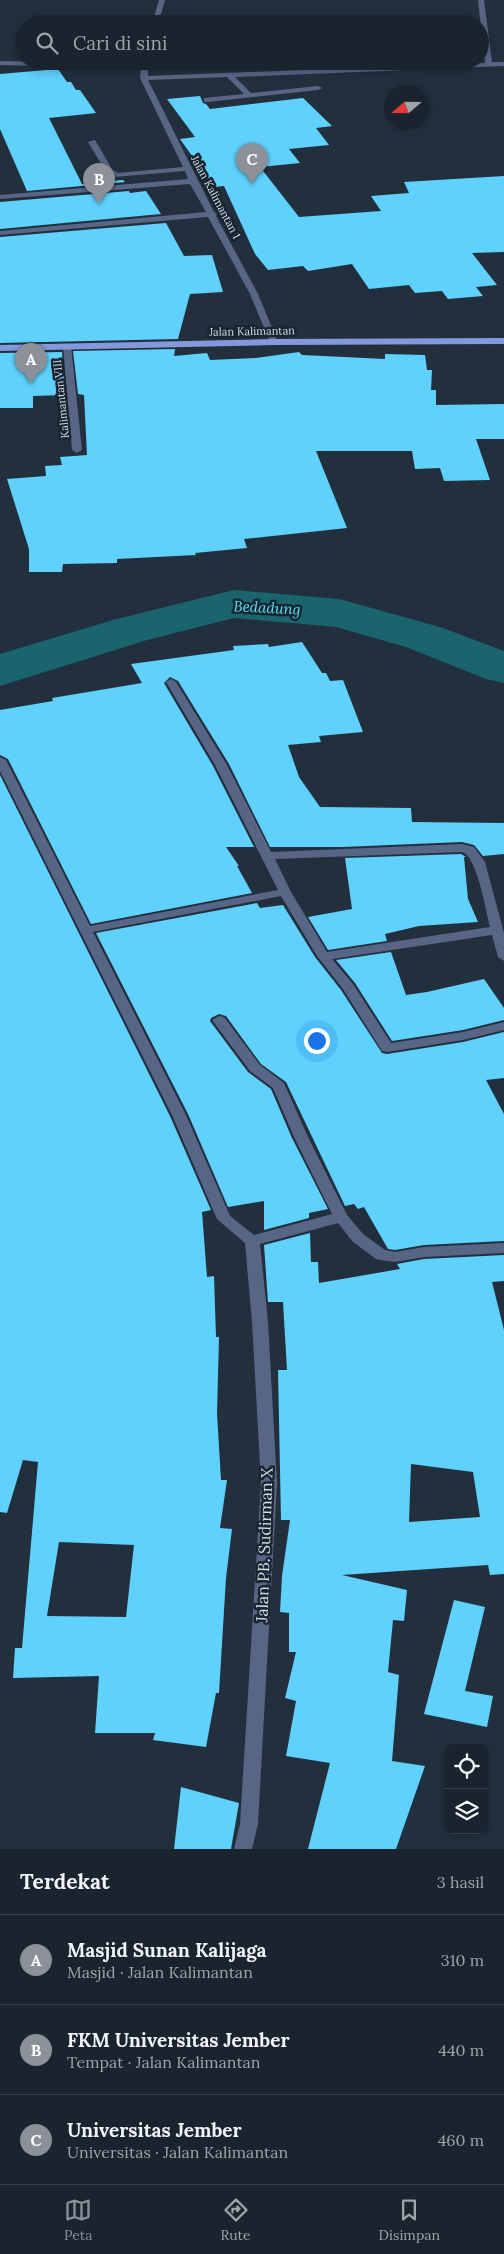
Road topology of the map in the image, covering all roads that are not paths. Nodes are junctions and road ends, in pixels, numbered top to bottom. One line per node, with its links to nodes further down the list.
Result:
1 (162, 0): 3 (street)
2 (481, 0): 4 (street)
3 (158, 15)
4 (483, 15)
5 (0, 63): 6 (street)
6 (15, 63)
7 (489, 64): 8 (street)
8 (504, 64)
9 (144, 70): 12 (street, Jalan Kalimantan 1)
10 (332, 70): 11 (street)
11 (228, 74): 12 (street); 14 (street)
12 (144, 78): 17 (street, Jalan Kalimantan 1)
13 (318, 88): 14 (street)
14 (250, 96): 15 (street)
15 (207, 100)
16 (92, 142): 17 (street)
17 (187, 169): 18 (street, Jalan Kalimantan 1)
18 (193, 181): 19 (street); 20 (street, Jalan Kalimantan 1)
19 (0, 197)
20 (213, 214): 21 (street); 23 (street, Jalan Kalimantan 1)
21 (0, 233)
22 (504, 341): 23 (main road, Jalan Kalimantan)
23 (274, 342): 24 (main road, Jalan Kalimantan)
24 (67, 346): 25 (main road, Jalan Kalimantan); 26 (street, Kalimantan VIII)
25 (0, 348)
26 (77, 450)
27 (171, 682): 29 (street)
28 (0, 760): 31 (street)
29 (268, 856): 30 (street); 32 (street)
30 (285, 892): 31 (street); 33 (street)
31 (86, 930): 38 (street)
32 (497, 930): 33 (street); 34 (street)
33 (323, 956): 36 (street)
34 (504, 957)
35 (219, 1020): 37 (street)
36 (504, 1026)
37 (341, 1217): 38 (street); 39 (street)
38 (252, 1241): 40 (street, Jalan PB. Sudirman X)
39 (504, 1248)
40 (244, 1849)

